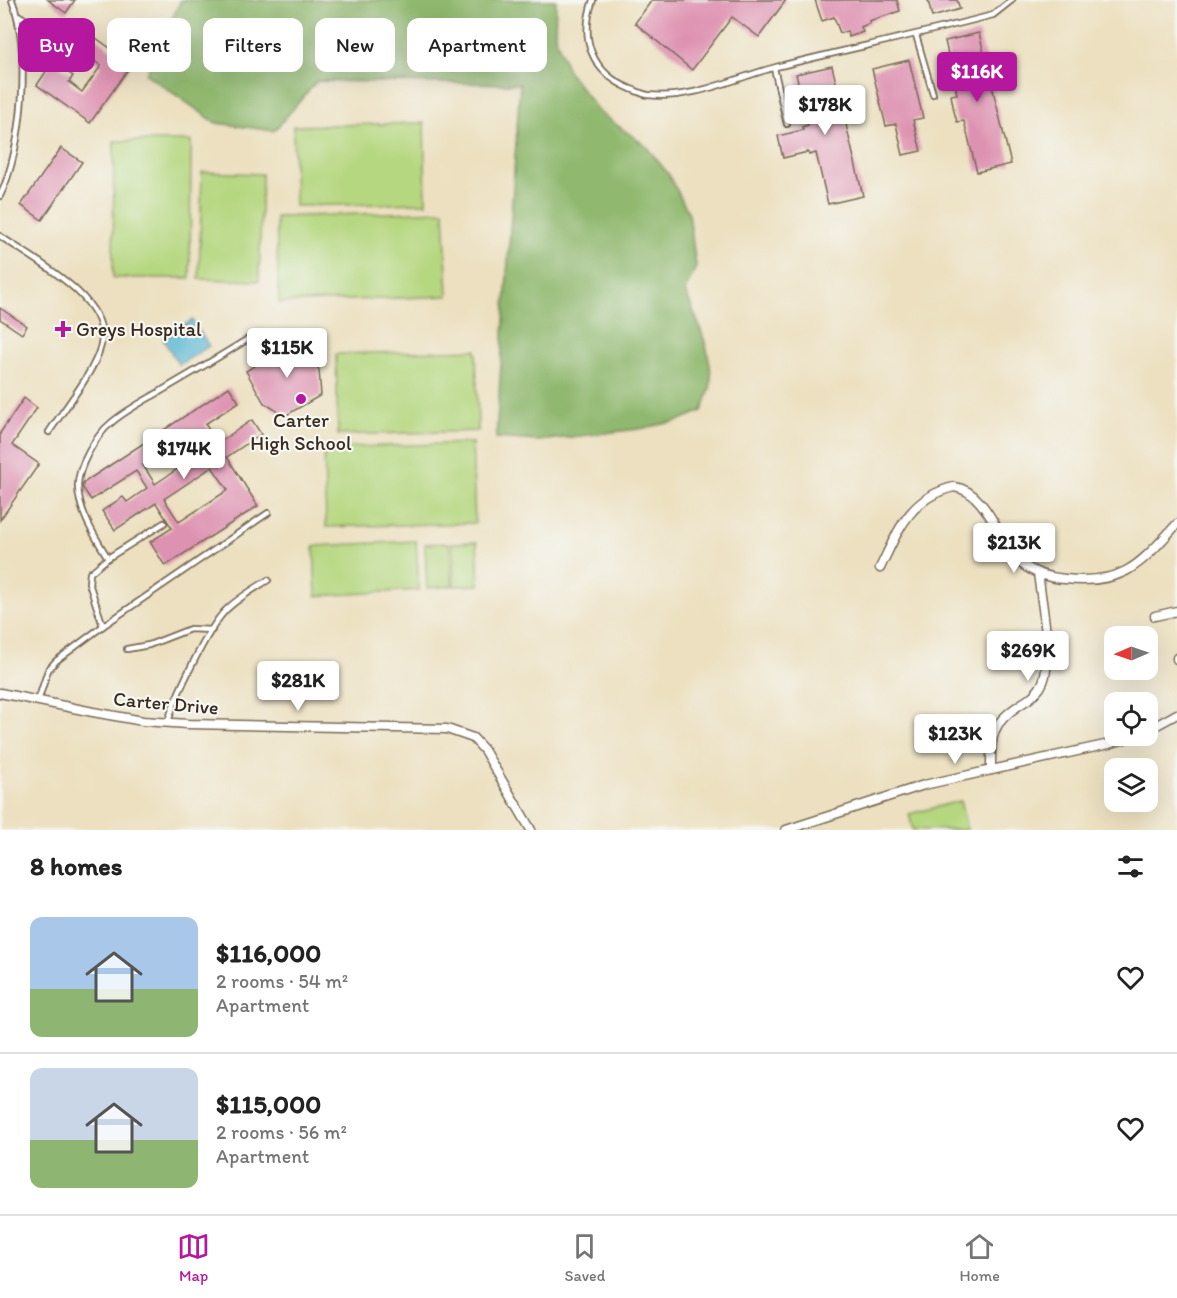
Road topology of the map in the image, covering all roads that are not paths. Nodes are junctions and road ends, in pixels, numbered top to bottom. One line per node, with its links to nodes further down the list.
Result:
1 (12, 0): 4 (lane)
2 (593, 0): 7 (lane)
3 (1012, 0): 6 (lane)
4 (18, 15): 5 (lane); 10 (lane)
5 (23, 18)
6 (916, 35): 7 (lane); 8 (lane)
7 (774, 68): 9 (lane)
8 (933, 94)
9 (787, 124)
10 (0, 196)
11 (0, 236): 13 (lane)
12 (248, 339): 17 (lane)
13 (50, 432)
14 (268, 513): 23 (lane)
15 (164, 523): 17 (lane)
16 (1177, 524): 19 (street)
17 (108, 558): 23 (lane)
18 (880, 568): 19 (street)
19 (1038, 573): 32 (street)
20 (268, 580): 24 (lane)
21 (1177, 612): 22 (street)
22 (1155, 616)
23 (103, 626): 27 (lane)
24 (212, 630): 25 (lane); 29 (lane)
25 (127, 649)
26 (0, 693): 27 (street, Carter Drive)
27 (38, 701): 29 (street, Carter Drive)
28 (1177, 714): 30 (street)
29 (168, 723): 33 (street, Carter Drive)
30 (1158, 724)
31 (1104, 745): 32 (street)
32 (991, 770): 34 (street)
33 (531, 830)
34 (786, 830)

